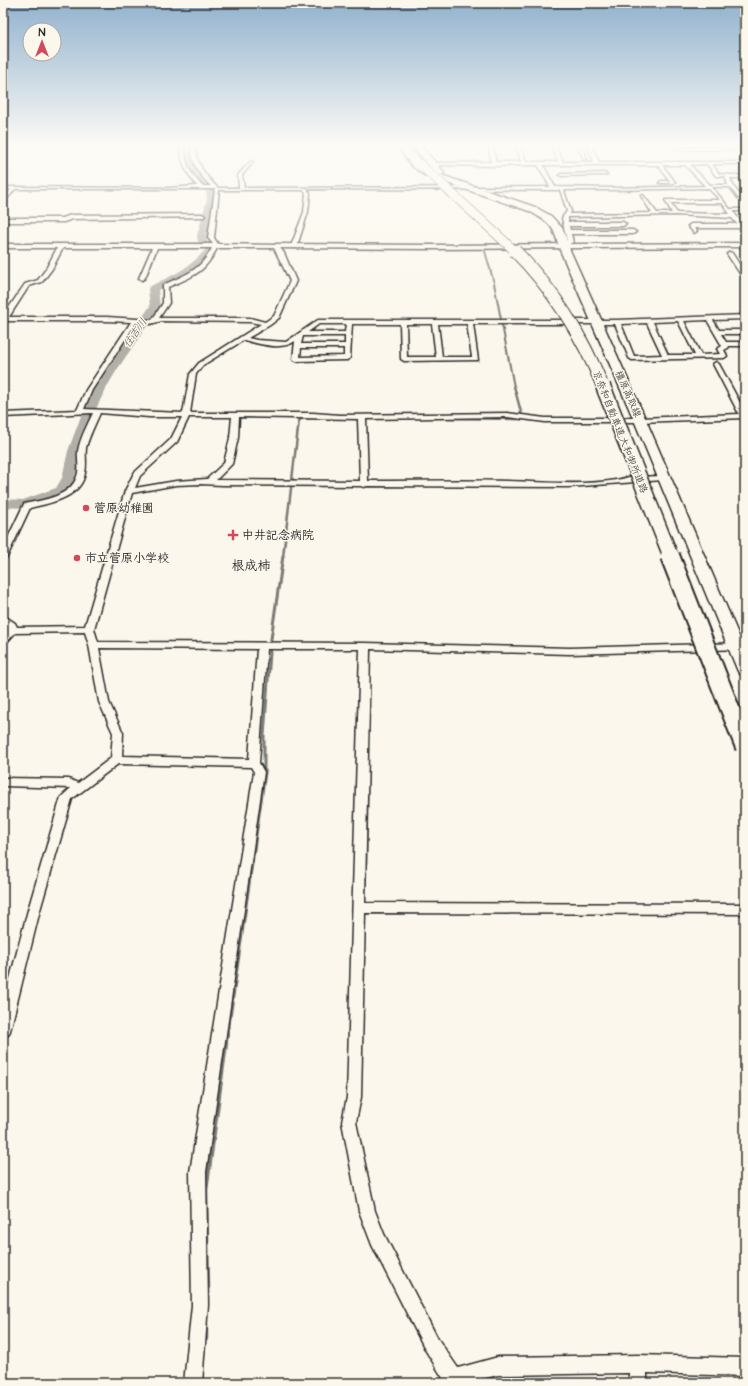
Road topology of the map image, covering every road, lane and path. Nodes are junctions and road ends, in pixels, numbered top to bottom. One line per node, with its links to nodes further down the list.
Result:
1 (214, 209): 32 (street)
2 (306, 209): 34 (street)
3 (468, 209): 87 (highway, 京奈和自動車道;大和御所道路, bridge)
4 (531, 209): 27 (main road, 橿原高取線)
5 (568, 209): 13 (street)
6 (652, 209): 10 (street)
7 (672, 209): 11 (street)
8 (729, 210): 9 (street); 15 (street)
9 (745, 210)
10 (656, 214): 11 (street); 14 (street)
11 (675, 214): 15 (street)
12 (202, 216): 16 (street)
13 (567, 216): 14 (street); 18 (street)
14 (589, 216): 19 (street)
15 (732, 216): 21 (street)
16 (3, 220)
17 (711, 222): 21 (street)
18 (566, 224): 19 (street); 23 (street)
19 (592, 224): 20 (street); 26 (street)
20 (623, 224)
21 (739, 224): 22 (street); 25 (street)
22 (694, 231)
23 (568, 232): 26 (street); 27 (street)
24 (633, 232): 26 (street)
25 (745, 232)
26 (596, 234)
27 (564, 245): 28 (street); 34 (street); 48 (main road, 橿原高取線)
28 (745, 245)
29 (3, 246): 30 (street)
30 (61, 246): 31 (street); 40 (street)
31 (155, 246): 32 (street); 37 (street)
32 (216, 246): 33 (street); 42 (street)
33 (276, 246): 34 (street); 51 (street)
34 (294, 246)
35 (730, 254): 36 (street)
36 (745, 276)
37 (142, 278)
38 (745, 317): 39 (street)
39 (709, 318): 41 (street); 52 (street)
40 (4, 320): 44 (street)
41 (680, 320): 43 (street); 61 (street)
42 (154, 321): 44 (street); 51 (street)
43 (649, 321): 49 (street); 62 (street)
44 (134, 322): 66 (street)
45 (349, 322): 46 (street); 54 (street); 55 (street)
46 (403, 322): 47 (street); 63 (street)
47 (436, 322): 50 (street); 63 (street)
48 (596, 322): 49 (street); 50 (street); 72 (main road, 橿原高取線)
49 (617, 322): 62 (street)
50 (470, 323): 63 (street)
51 (268, 324): 56 (street)
52 (717, 332): 53 (street); 57 (street)
53 (745, 332)
54 (348, 334): 55 (street); 60 (street)
55 (300, 335): 56 (street); 59 (street)
56 (242, 338): 68 (street)
57 (725, 344): 58 (street); 61 (street)
58 (745, 344)
59 (298, 346): 60 (street); 60 (street)
60 (348, 346)
61 (699, 357): 62 (street)
62 (666, 358)
63 (439, 359)
64 (716, 364): 69 (street)
65 (97, 411): 66 (street); 68 (street); 77 (street)
66 (79, 412): 67 (street)
67 (3, 415)
68 (186, 415): 70 (street); 76 (street)
69 (744, 415): 72 (street)
70 (236, 416): 71 (street); 74 (street)
71 (362, 418): 72 (street); 75 (street)
72 (640, 420): 73 (main road, 橿原高取線)
73 (663, 478): 75 (street); 84 (main road, 橿原高取線)
74 (210, 481): 75 (street); 76 (street)
75 (364, 485)
76 (130, 491): 79 (street)
77 (3, 556)
78 (3, 618): 80 (street)
79 (89, 629): 80 (street); 82 (street)
80 (12, 630): 81 (street)
81 (3, 641)
82 (94, 645): 85 (street); 88 (street)
83 (365, 646): 84 (street); 85 (street); 92 (street)
84 (740, 646): 86 (main road, 橿原高取線)
85 (268, 647): 89 (street)
86 (745, 669)
87 (745, 747)
88 (116, 760): 89 (street); 91 (street)
89 (254, 763): 98 (street)
90 (3, 782): 91 (street)
91 (78, 787): 94 (street)
92 (359, 908): 93 (street); 97 (street)
93 (745, 909)
94 (3, 1031)
95 (638, 1364): 96 (street); 97 (street); 99 (street)
96 (745, 1367)
97 (454, 1380)
98 (193, 1383)
99 (638, 1383)

